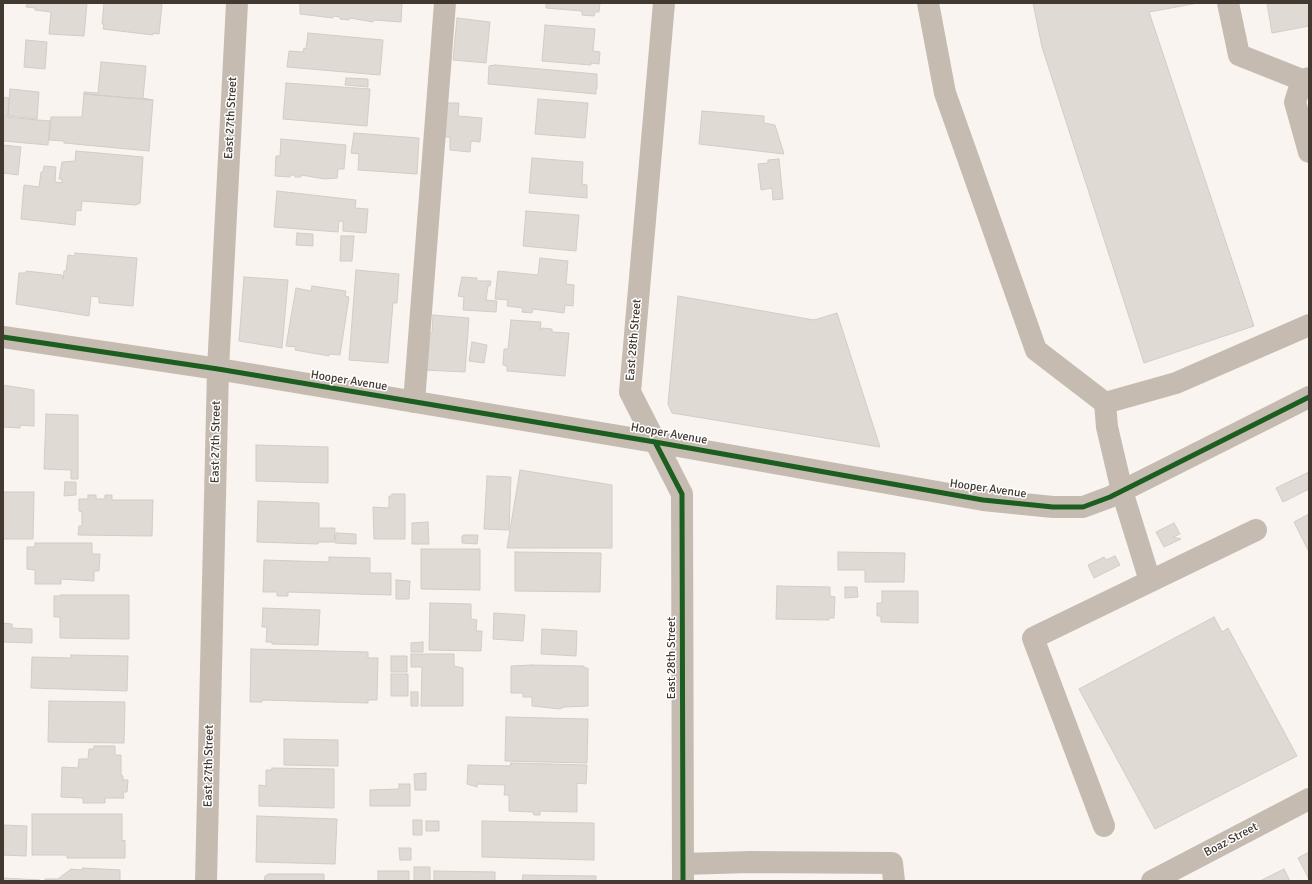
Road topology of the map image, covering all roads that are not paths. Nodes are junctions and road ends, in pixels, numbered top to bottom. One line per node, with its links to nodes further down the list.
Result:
1 (237, 3): 10 (street, East 27th Street)
2 (445, 3): 12 (street)
3 (664, 3): 14 (street, East 28th Street)
4 (928, 3): 13 (street)
5 (1228, 3): 6 (street)
6 (1305, 79): 7 (street)
7 (1309, 152)
8 (1309, 325): 13 (street)
9 (3, 337): 10 (street, Hooper Avenue)
10 (218, 369): 12 (street, Hooper Avenue); 21 (street, East 27th Street)
11 (1309, 397): 15 (street, Hooper Avenue)
12 (414, 402): 14 (street, Hooper Avenue)
13 (1105, 403): 15 (street)
14 (655, 442): 15 (street, Hooper Avenue); 20 (street, East 28th Street)
15 (1122, 491): 17 (street)
16 (1256, 530): 17 (street)
17 (1150, 581): 19 (street)
18 (1309, 798): 23 (street, Boaz Street)
19 (1104, 826)
20 (683, 873): 22 (street)
21 (206, 881)
22 (894, 881)
23 (1152, 881)

